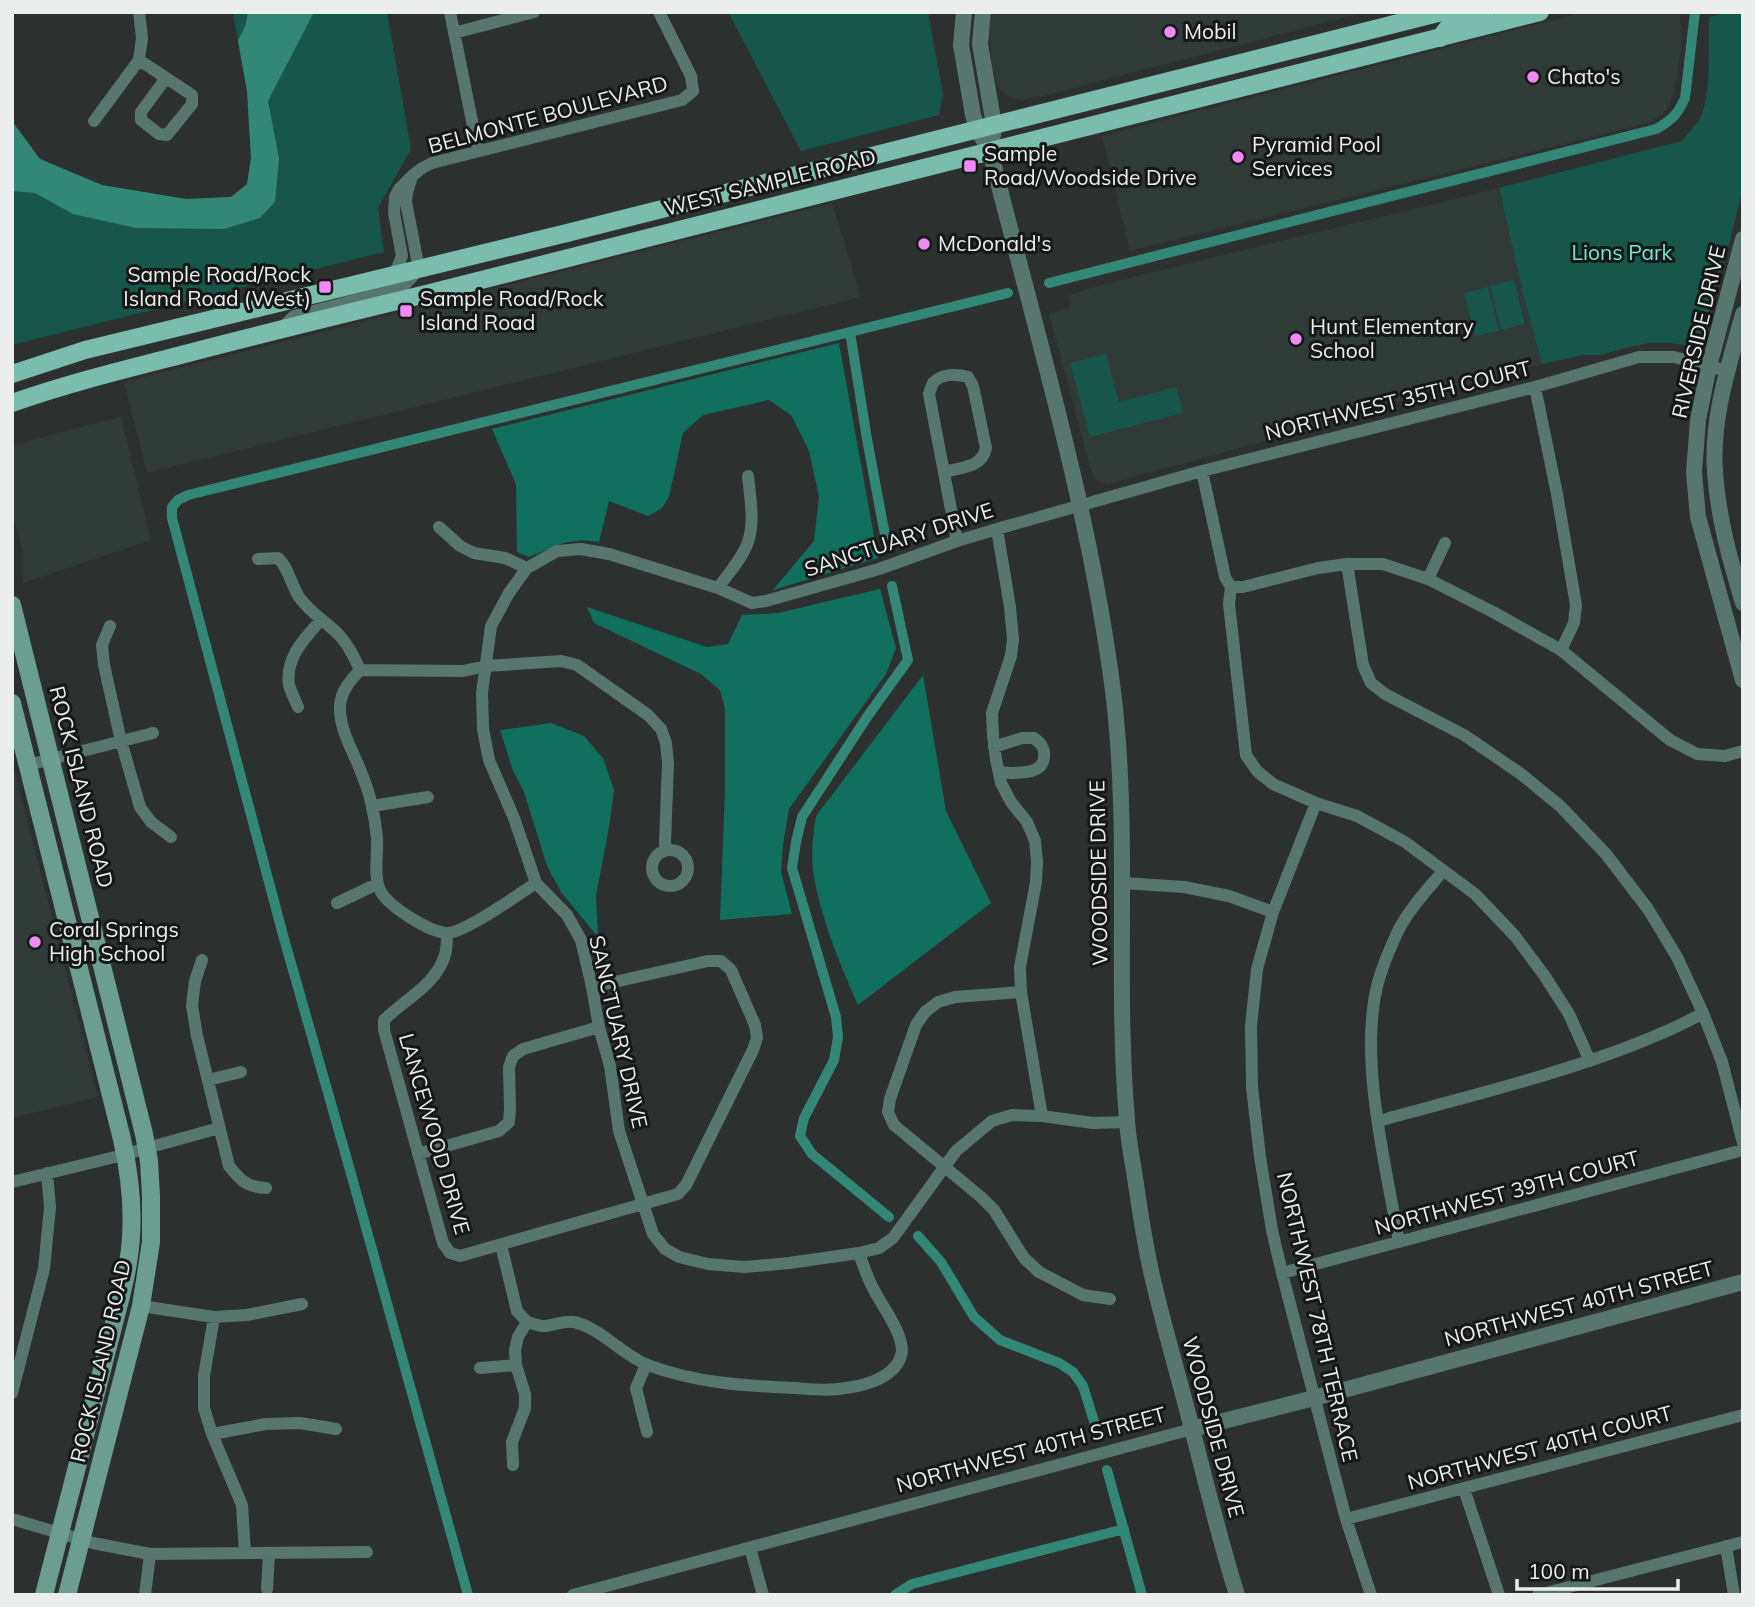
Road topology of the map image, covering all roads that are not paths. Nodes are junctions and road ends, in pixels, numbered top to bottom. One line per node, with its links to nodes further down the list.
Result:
1 (139, 12): 12 (street)
2 (450, 12): 10 (street)
3 (534, 12): 10 (street)
4 (659, 12): 17 (street, BELMONTE BOULEVARD)
5 (964, 12): 16 (street)
6 (983, 12): 16 (street)
7 (1442, 12): 13 (main road); 16 (main road, WEST SAMPLE ROAD)
8 (1485, 12): 11 (main road)
9 (1541, 12): 11 (main road, WEST SAMPLE ROAD)
10 (454, 33): 17 (street)
11 (1440, 38): 13 (main road, WEST SAMPLE ROAD)
12 (139, 60): 14 (street); 15 (street)
13 (1338, 63): 18 (main road, WEST SAMPLE ROAD)
14 (166, 78): 14 (street)
15 (94, 121)
16 (986, 127): 18 (street, WOODSIDE DRIVE); 20 (main road, WEST SAMPLE ROAD)
17 (478, 151): 19 (street, BELMONTE BOULEVARD)
18 (990, 151): 21 (main road, WEST SAMPLE ROAD); 37 (street, WOODSIDE DRIVE)
19 (412, 176): 24 (street, BELMONTE BOULEVARD); 25 (street, BELMONTE BOULEVARD)
20 (795, 176): 21 (main road); 22 (main road, WEST SAMPLE ROAD)
21 (727, 218): 26 (main road, WEST SAMPLE ROAD)
22 (567, 233): 24 (main road, WEST SAMPLE ROAD); 26 (main road)
23 (1743, 239): 29 (street, RIVERSIDE DRIVE)
24 (419, 269): 25 (main road, WEST SAMPLE ROAD); 28 (street)
25 (394, 275): 31 (main road, WEST SAMPLE ROAD)
26 (426, 294): 28 (main road, WEST SAMPLE ROAD)
27 (1743, 314): 30 (street, RIVERSIDE DRIVE)
28 (282, 328): 33 (main road, WEST SAMPLE ROAD)
29 (1709, 366): 30 (street, NORTHWEST 35TH COURT); 32 (street, NORTHWEST 35TH COURT); 55 (street, RIVERSIDE DRIVE)
30 (1727, 371): 48 (street, RIVERSIDE DRIVE)
31 (12, 374)
32 (1535, 387): 34 (street, NORTHWEST 35TH COURT); 52 (street)
33 (12, 403)
34 (1202, 471): 37 (street, NORTHWEST 35TH COURT); 46 (street)
35 (944, 472): 35 (street); 40 (street)
36 (748, 476): 47 (street)
37 (1080, 506): 39 (street, SANCTUARY DRIVE); 74 (street, WOODSIDE DRIVE)
38 (439, 527): 44 (street)
39 (997, 529): 40 (street, SANCTUARY DRIVE); 60 (street)
40 (957, 541): 47 (street, SANCTUARY DRIVE)
41 (1445, 544): 45 (street)
42 (258, 559): 50 (street)
43 (1347, 564): 45 (street); 46 (street); 82 (street)
44 (527, 568): 47 (street, SANCTUARY DRIVE); 53 (street, SANCTUARY DRIVE)
45 (1428, 579): 52 (street)
46 (1231, 587): 66 (street)
47 (718, 588)
48 (1743, 603)
49 (12, 605): 62 (main road, ROCK ISLAND ROAD)
50 (321, 620): 54 (street); 57 (street)
51 (110, 626): 59 (street)
52 (1561, 650): 61 (street)
53 (486, 666): 54 (street); 71 (street); 73 (street, SANCTUARY DRIVE)
54 (360, 670): 67 (street)
55 (1743, 680)
56 (12, 703): 63 (main road, ROCK ISLAND ROAD)
57 (298, 707)
58 (153, 733): 59 (street)
59 (121, 741): 62 (street); 68 (street)
60 (995, 747): 64 (street); 64 (street)
61 (1743, 751)
62 (51, 759): 63 (street); 69 (main road, ROCK ISLAND ROAD)
63 (28, 765): 70 (main road, ROCK ISLAND ROAD)
64 (999, 773): 81 (street)
65 (428, 797): 67 (street)
66 (1316, 803): 72 (street); 77 (street, NORTHWEST 78TH TERRACE)
67 (372, 806): 75 (street)
68 (171, 837)
69 (71, 841): 70 (main road); 92 (main road, ROCK ISLAND ROAD)
70 (48, 847): 94 (main road, ROCK ISLAND ROAD)
71 (666, 850)
72 (1443, 871): 84 (street); 88 (street)
73 (536, 883): 78 (street); 80 (street, SANCTUARY DRIVE)
74 (1123, 883): 77 (street); 89 (street, WOODSIDE DRIVE)
75 (377, 884): 76 (street); 78 (street)
76 (337, 903)
77 (1273, 912): 104 (street, NORTHWEST 78TH TERRACE)
78 (447, 933): 95 (street, LANCEWOOD DRIVE)
79 (202, 960): 86 (street)
80 (593, 987): 83 (street, SANCTUARY DRIVE); 100 (street, LANCEWOOD DRIVE)
81 (1021, 992): 87 (street); 96 (street)
82 (1703, 1013): 84 (street); 91 (street)
83 (600, 1027): 95 (street); 100 (street, SANCTUARY DRIVE)
84 (1590, 1061): 88 (street)
85 (241, 1072): 86 (street)
86 (208, 1080): 90 (street)
87 (1042, 1116): 89 (street, SANCTUARY DRIVE); 96 (street, SANCTUARY DRIVE)
88 (1378, 1121): 101 (street)
89 (1127, 1122): 118 (street, WOODSIDE DRIVE)
90 (219, 1128): 92 (street); 99 (street)
91 (1743, 1143)
92 (147, 1148): 94 (street); 108 (main road, ROCK ISLAND ROAD)
93 (1743, 1150): 101 (street, NORTHWEST 39TH COURT)
94 (125, 1154): 97 (street); 125 (main road, ROCK ISLAND ROAD)
95 (418, 1154): 102 (street, LANCEWOOD DRIVE)
96 (945, 1166): 103 (street, SANCTUARY DRIVE); 106 (street)
97 (47, 1173): 98 (street); 114 (street)
98 (12, 1182)
99 (266, 1188)
100 (643, 1204): 102 (street, LANCEWOOD DRIVE); 103 (street, SANCTUARY DRIVE)
101 (1399, 1242): 104 (street, NORTHWEST 39TH COURT)
102 (501, 1245): 110 (street)
103 (859, 1254): 111 (street)
104 (1282, 1273): 115 (street, NORTHWEST 78TH TERRACE)
105 (1743, 1282): 115 (street, NORTHWEST 40TH STREET)
106 (1110, 1299)
107 (302, 1304): 109 (street)
108 (141, 1306): 109 (street); 126 (main road, ROCK ISLAND ROAD)
109 (214, 1317): 120 (street)
110 (527, 1322): 111 (street); 112 (street)
111 (646, 1364): 119 (street)
112 (516, 1365): 113 (street); 121 (street)
113 (480, 1368)
114 (12, 1393)
115 (1314, 1398): 118 (street, NORTHWEST 40TH STREET); 124 (street, NORTHWEST 78TH TERRACE)
116 (1743, 1415): 122 (street, NORTHWEST 40TH COURT)
117 (335, 1429): 120 (street)
118 (1192, 1429): 129 (street, NORTHWEST 40TH STREET); 140 (street, WOODSIDE DRIVE)
119 (647, 1432)
120 (212, 1434): 131 (street)
121 (513, 1465)
122 (1464, 1489): 124 (street, NORTHWEST 40TH COURT); 142 (street)
123 (12, 1519): 125 (street)
124 (1346, 1519): 141 (street, NORTHWEST 78TH TERRACE)
125 (60, 1533): 126 (street); 135 (main road, ROCK ISLAND ROAD)
126 (80, 1539): 132 (street); 136 (main road, ROCK ISLAND ROAD)
127 (1743, 1542): 128 (street)
128 (1726, 1546): 143 (street); 144 (street)
129 (750, 1548): 138 (street, NORTHWEST 40TH STREET); 139 (street)
130 (367, 1552): 133 (street)
131 (245, 1553): 132 (street); 133 (street)
132 (150, 1554): 137 (street)
133 (268, 1554): 134 (street)
134 (267, 1589)
135 (44, 1595)
136 (67, 1595)
137 (145, 1595)
138 (573, 1595)
139 (763, 1595)
140 (1237, 1595)
141 (1371, 1595)
142 (1499, 1595)
143 (1538, 1595)
144 (1734, 1595)

